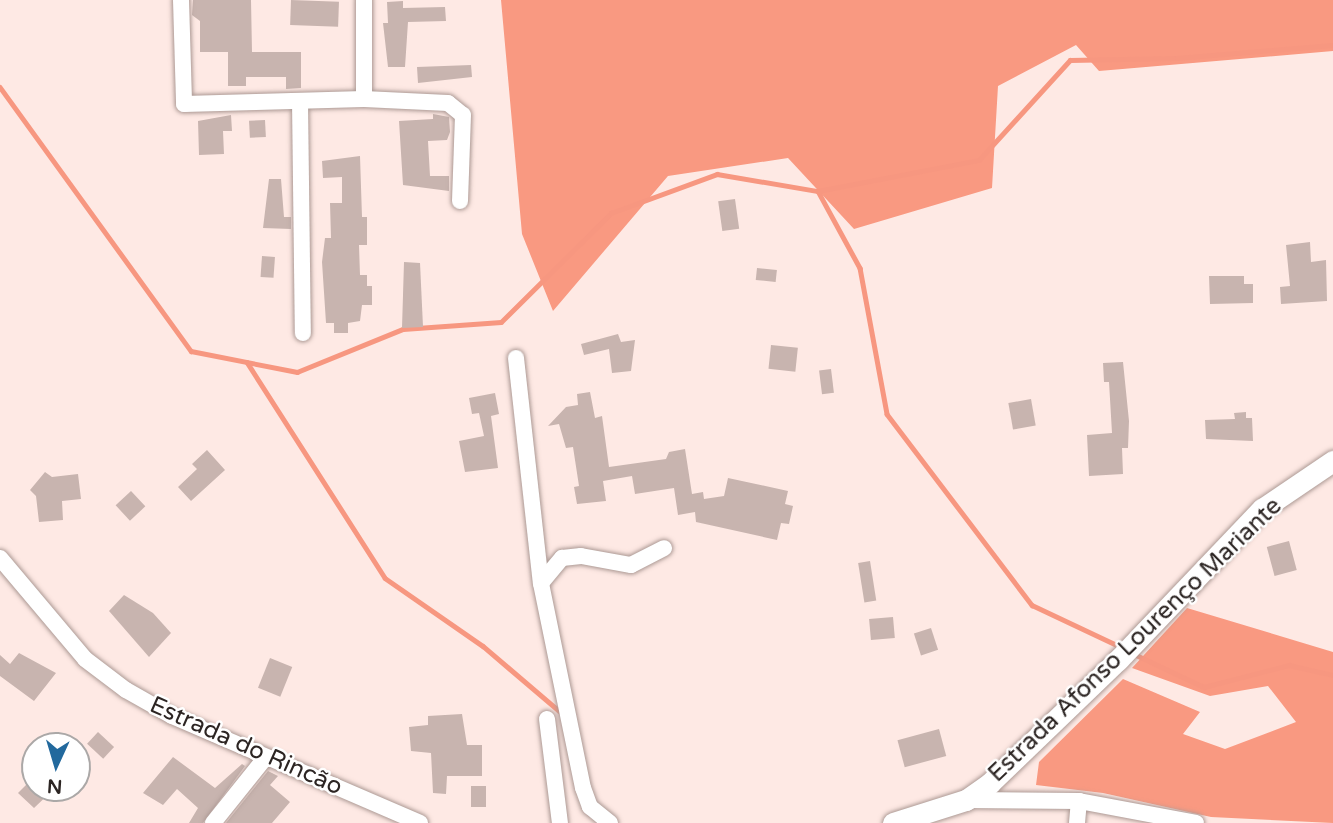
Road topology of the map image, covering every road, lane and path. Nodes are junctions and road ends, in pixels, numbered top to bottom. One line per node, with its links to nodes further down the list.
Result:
1 (181, 0): 4 (street)
2 (364, 0): 3 (street)
3 (364, 99): 4 (street); 5 (street)
4 (300, 100): 6 (street)
5 (460, 201)
6 (303, 333)
7 (516, 358): 11 (street)
8 (1333, 461): 14 (main road, Estrada Afonso Lourenço Mariante)
9 (664, 548): 11 (street)
10 (0, 558): 13 (street, Estrada do Rincão)
11 (541, 583): 19 (street)
12 (547, 719): 18 (street)
13 (265, 758): 16 (street); 17 (street, Estrada do Rincão)
14 (966, 800): 15 (street); 20 (main road, Estrada Afonso Lourenço Mariante)
15 (1079, 801): 21 (street); 22 (street)
16 (213, 823)
17 (420, 823)
18 (560, 823)
19 (610, 823)
20 (892, 823)
21 (1077, 823)
22 (1196, 823)

